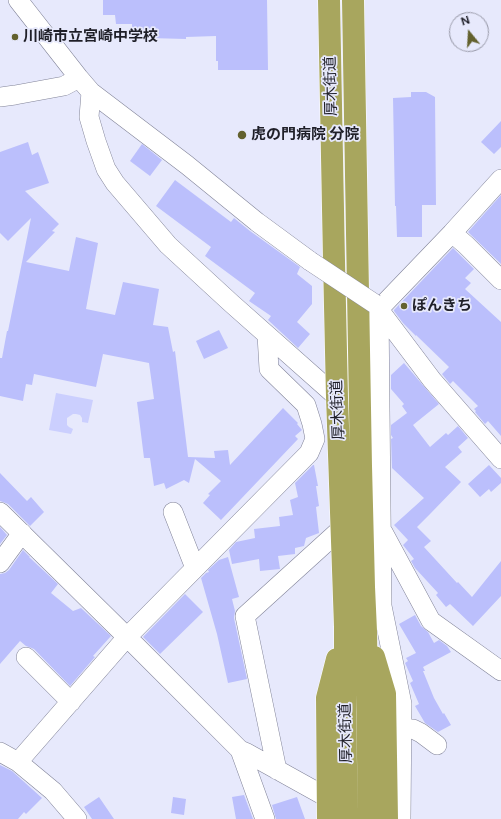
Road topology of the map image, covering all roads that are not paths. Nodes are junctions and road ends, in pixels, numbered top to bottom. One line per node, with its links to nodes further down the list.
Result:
1 (18, 0): 4 (street)
2 (329, 0): 12 (highway, 厚木街道)
3 (353, 0): 22 (highway, 厚木街道)
4 (78, 78): 5 (street); 6 (street)
5 (91, 92): 10 (street, bridge); 11 (street)
6 (0, 97)
7 (501, 179): 8 (street)
8 (452, 233): 9 (street); 10 (street)
9 (501, 280)
10 (377, 306): 13 (street); 17 (street)
11 (267, 335): 12 (street); 20 (street)
12 (337, 397): 16 (highway, 厚木街道)
13 (499, 452)
14 (0, 512): 18 (street)
15 (173, 512): 20 (street)
16 (342, 528): 21 (highway, 厚木街道); 32 (street)
17 (381, 529): 25 (street); 27 (street)
18 (22, 533): 19 (street); 23 (street)
19 (0, 563)
20 (195, 568): 23 (street)
21 (345, 627): 33 (highway); 36 (highway, 厚木街道)
22 (366, 631): 37 (highway, 厚木街道); 38 (highway)
23 (128, 637): 26 (street); 29 (street)
24 (26, 657): 26 (street)
25 (501, 671)
26 (71, 702): 31 (street)
27 (402, 729): 28 (street); 39 (street)
28 (437, 745)
29 (240, 750): 32 (street); 35 (street)
30 (0, 752): 31 (street)
31 (18, 762): 34 (street)
32 (277, 770): 33 (street)
33 (328, 809)
34 (77, 819)
35 (265, 819)
36 (347, 819)
37 (369, 819)
38 (387, 819)
39 (401, 819)

